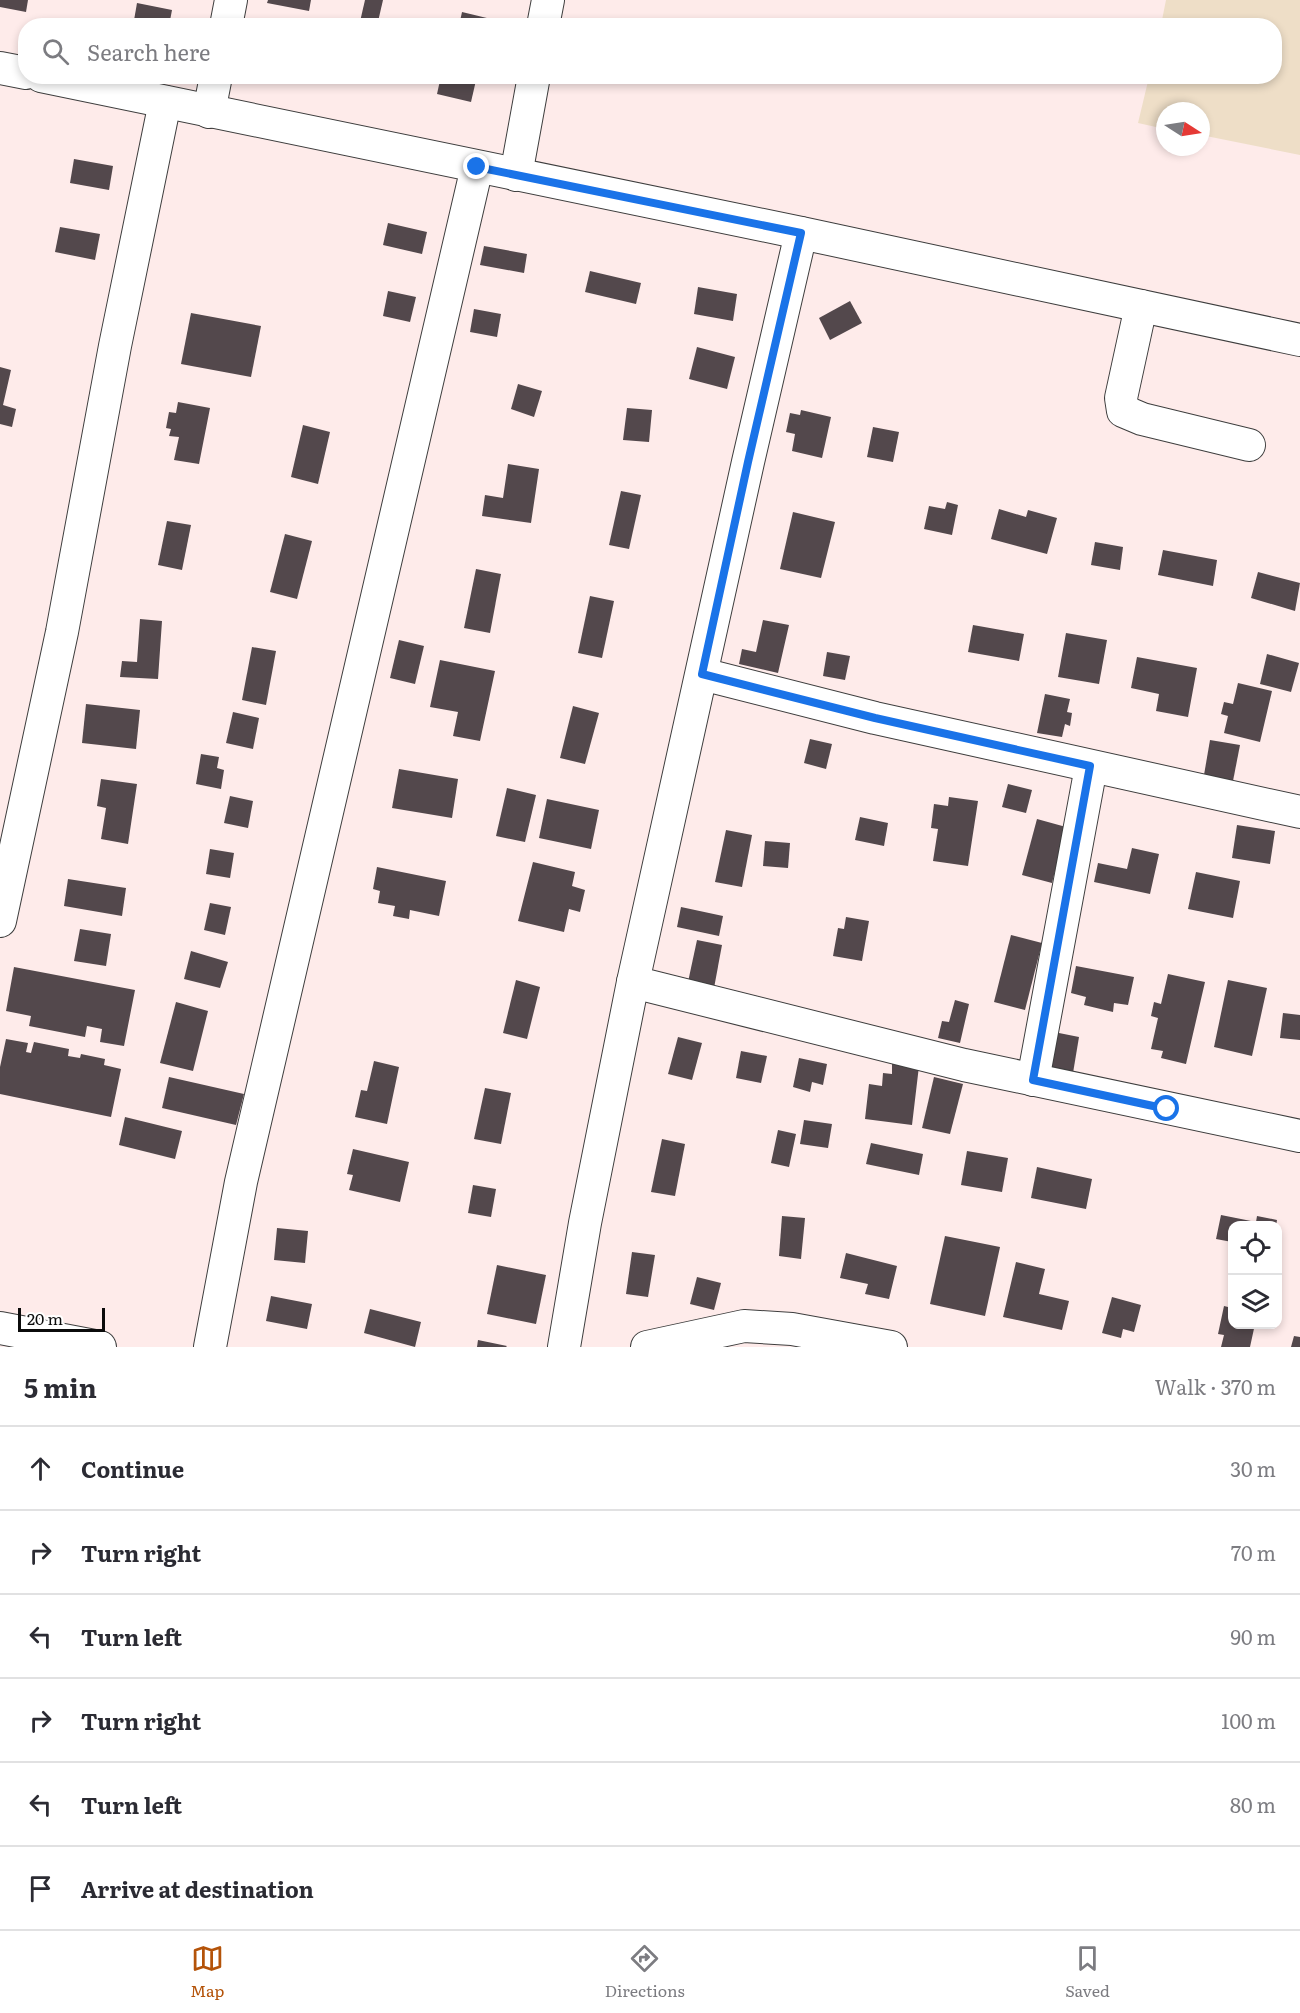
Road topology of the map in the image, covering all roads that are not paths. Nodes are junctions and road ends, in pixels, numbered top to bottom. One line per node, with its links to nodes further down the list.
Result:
1 (231, 0): 3 (street)
2 (548, 0): 4 (street)
3 (228, 18)
4 (545, 18)
5 (0, 68): 6 (street)
6 (18, 71)
7 (79, 84): 10 (street)
8 (214, 84): 11 (street)
9 (533, 84): 13 (street)
10 (165, 102): 11 (street); 21 (street)
11 (209, 112): 12 (street)
12 (477, 167): 13 (street); 27 (street)
13 (516, 175): 14 (street)
14 (801, 233): 15 (street); 18 (street)
15 (1141, 306): 16 (street); 17 (street)
16 (1300, 340)
17 (1249, 444)
18 (702, 674): 19 (street); 22 (street)
19 (1090, 766): 20 (street); 23 (street)
20 (1300, 812)
21 (0, 921)
22 (633, 982): 23 (street); 28 (street)
23 (1033, 1080): 24 (street)
24 (1300, 1136)
25 (0, 1328): 26 (street)
26 (100, 1347)
27 (210, 1347)
28 (564, 1347)
29 (647, 1347): 30 (street)
30 (891, 1347)

